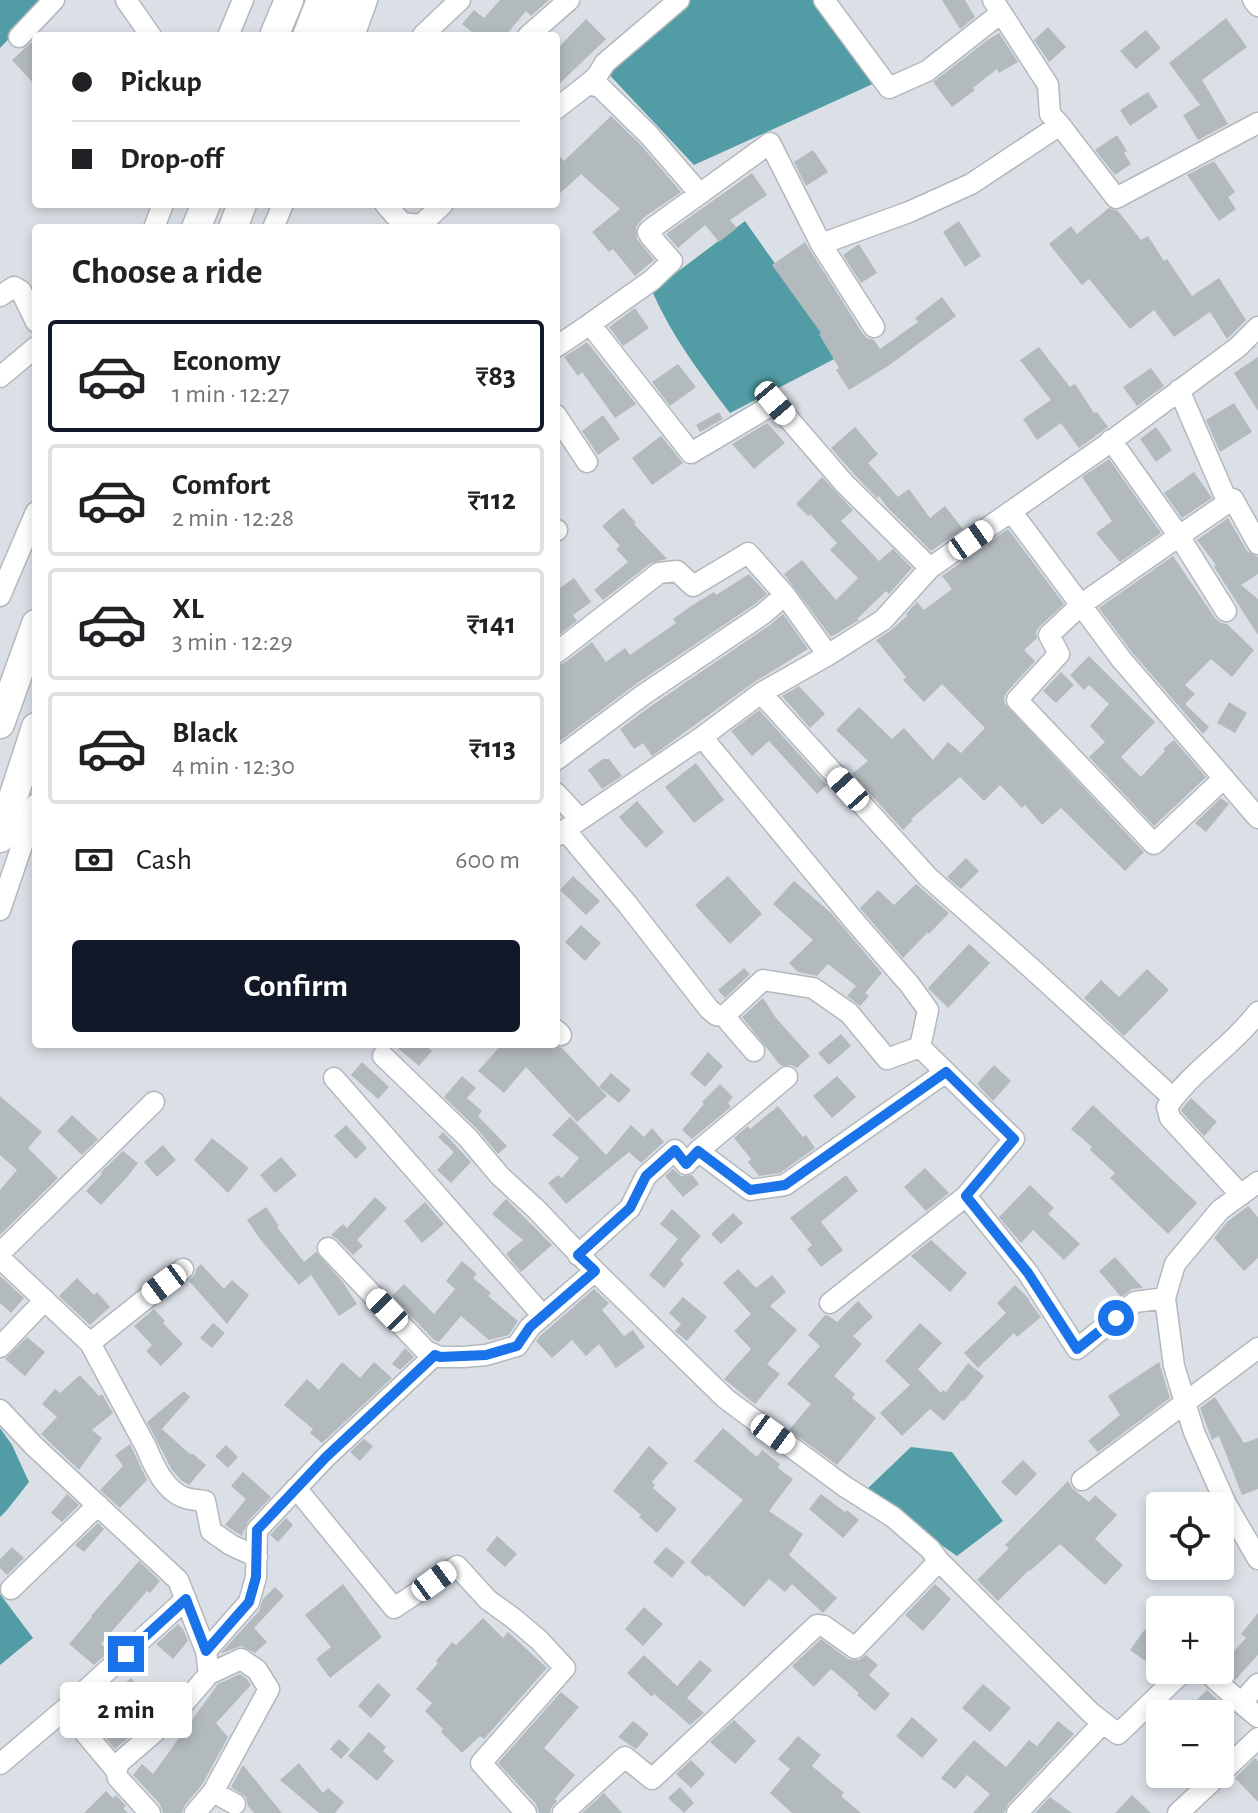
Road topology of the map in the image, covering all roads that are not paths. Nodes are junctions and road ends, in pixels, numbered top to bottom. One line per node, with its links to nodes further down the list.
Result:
1 (54, 0): 23 (street)
2 (126, 0): 15 (street)
3 (243, 0): 16 (street)
4 (289, 0): 17 (highway)
5 (321, 0): 18 (highway)
6 (345, 0): 19 (highway)
7 (367, 0): 20 (street)
8 (460, 0): 21 (street)
9 (569, 0): 22 (street)
10 (679, 0): 24 (street)
11 (824, 0): 13 (street)
12 (1253, 0): 14 (street)
13 (997, 6): 27 (street)
14 (1258, 6)
15 (148, 32)
16 (230, 32)
17 (276, 32)
18 (309, 32)
19 (331, 32)
20 (355, 32)
21 (426, 32)
22 (533, 32)
23 (19, 37)
24 (588, 84): 25 (street); 28 (street)
25 (560, 106)
26 (1258, 123): 27 (street)
27 (1060, 125): 33 (street)
28 (700, 194): 33 (street); 36 (street)
29 (389, 208): 31 (street)
30 (439, 208): 32 (street)
31 (412, 224)
32 (422, 224)
33 (821, 244): 37 (street)
34 (0, 296): 35 (street)
35 (32, 314)
36 (590, 324): 39 (street); 51 (street)
37 (874, 327)
38 (1258, 327): 42 (street)
39 (560, 344)
40 (32, 350): 41 (street)
41 (0, 377)
42 (1179, 390): 44 (street); 46 (street)
43 (560, 421): 45 (street)
44 (1111, 440): 47 (street); 49 (street)
45 (587, 462)
46 (1228, 503): 49 (street); 50 (street)
47 (1011, 511): 51 (street); 54 (street)
48 (32, 521): 52 (street)
49 (1179, 536): 54 (street); 55 (street)
50 (1258, 544)
51 (930, 568): 57 (street)
52 (1, 588)
53 (785, 595): 56 (street); 57 (street); 63 (street)
54 (1082, 604): 64 (street); 64 (street)
55 (1226, 611)
56 (560, 650)
57 (828, 655): 59 (street)
58 (30, 663): 60 (highway)
59 (761, 693): 61 (street); 79 (street)
60 (0, 724)
61 (702, 737): 68 (street); 73 (street)
62 (32, 739): 69 (highway)
63 (560, 757)
64 (1224, 778): 67 (street)
65 (560, 806): 68 (street)
66 (32, 816): 70 (street)
67 (1258, 818)
68 (567, 828): 72 (street)
69 (0, 838)
70 (0, 910)
71 (1258, 1012): 79 (street)
72 (724, 1016): 73 (street); 74 (street)
73 (920, 1047): 76 (street)
74 (754, 1051)
75 (383, 1056): 86 (street)
76 (946, 1072): 81 (street); 84 (street)
77 (787, 1077): 81 (street)
78 (334, 1078): 93 (street)
79 (1173, 1098): 83 (street)
80 (154, 1102): 87 (street)
81 (698, 1151): 86 (street)
82 (1258, 1182): 83 (street)
83 (1241, 1195): 90 (street)
84 (966, 1196): 90 (street); 92 (street)
85 (328, 1248): 97 (street)
86 (578, 1255): 89 (street)
87 (0, 1256): 91 (street)
88 (183, 1269): 94 (street)
89 (595, 1271): 93 (street); 105 (street)
90 (1165, 1298): 98 (street)
91 (45, 1300): 94 (street); 95 (street)
92 (830, 1303)
93 (543, 1316): 97 (street)
94 (90, 1343): 103 (street)
95 (0, 1347)
96 (1258, 1348): 98 (street)
97 (435, 1355): 101 (street)
98 (1185, 1403): 100 (street); 104 (street)
99 (0, 1410): 102 (street)
100 (1082, 1480)
101 (296, 1488): 103 (street); 126 (street)
102 (98, 1505): 106 (street); 107 (street)
103 (257, 1557): 108 (street)
104 (1258, 1559)
105 (939, 1561): 116 (street); 127 (street)
106 (11, 1589)
107 (186, 1599): 108 (street); 114 (street)
108 (206, 1651): 109 (street)
109 (209, 1674): 120 (street); 122 (street)
110 (1170, 1684): 116 (street)
111 (1220, 1684): 113 (street)
112 (1258, 1684): 113 (street)
113 (1241, 1703): 115 (street)
114 (65, 1709): 119 (street); 120 (street)
115 (1258, 1717)
116 (1102, 1724): 128 (street)
117 (1258, 1738): 118 (street)
118 (1234, 1761)
119 (0, 1764)
120 (116, 1770): 124 (street)
121 (1205, 1788): 129 (street)
122 (213, 1792): 123 (street); 125 (street)
123 (235, 1804)
124 (150, 1813)
125 (195, 1813)
126 (526, 1813)
127 (563, 1813)
128 (1017, 1813)
129 (1178, 1813)

